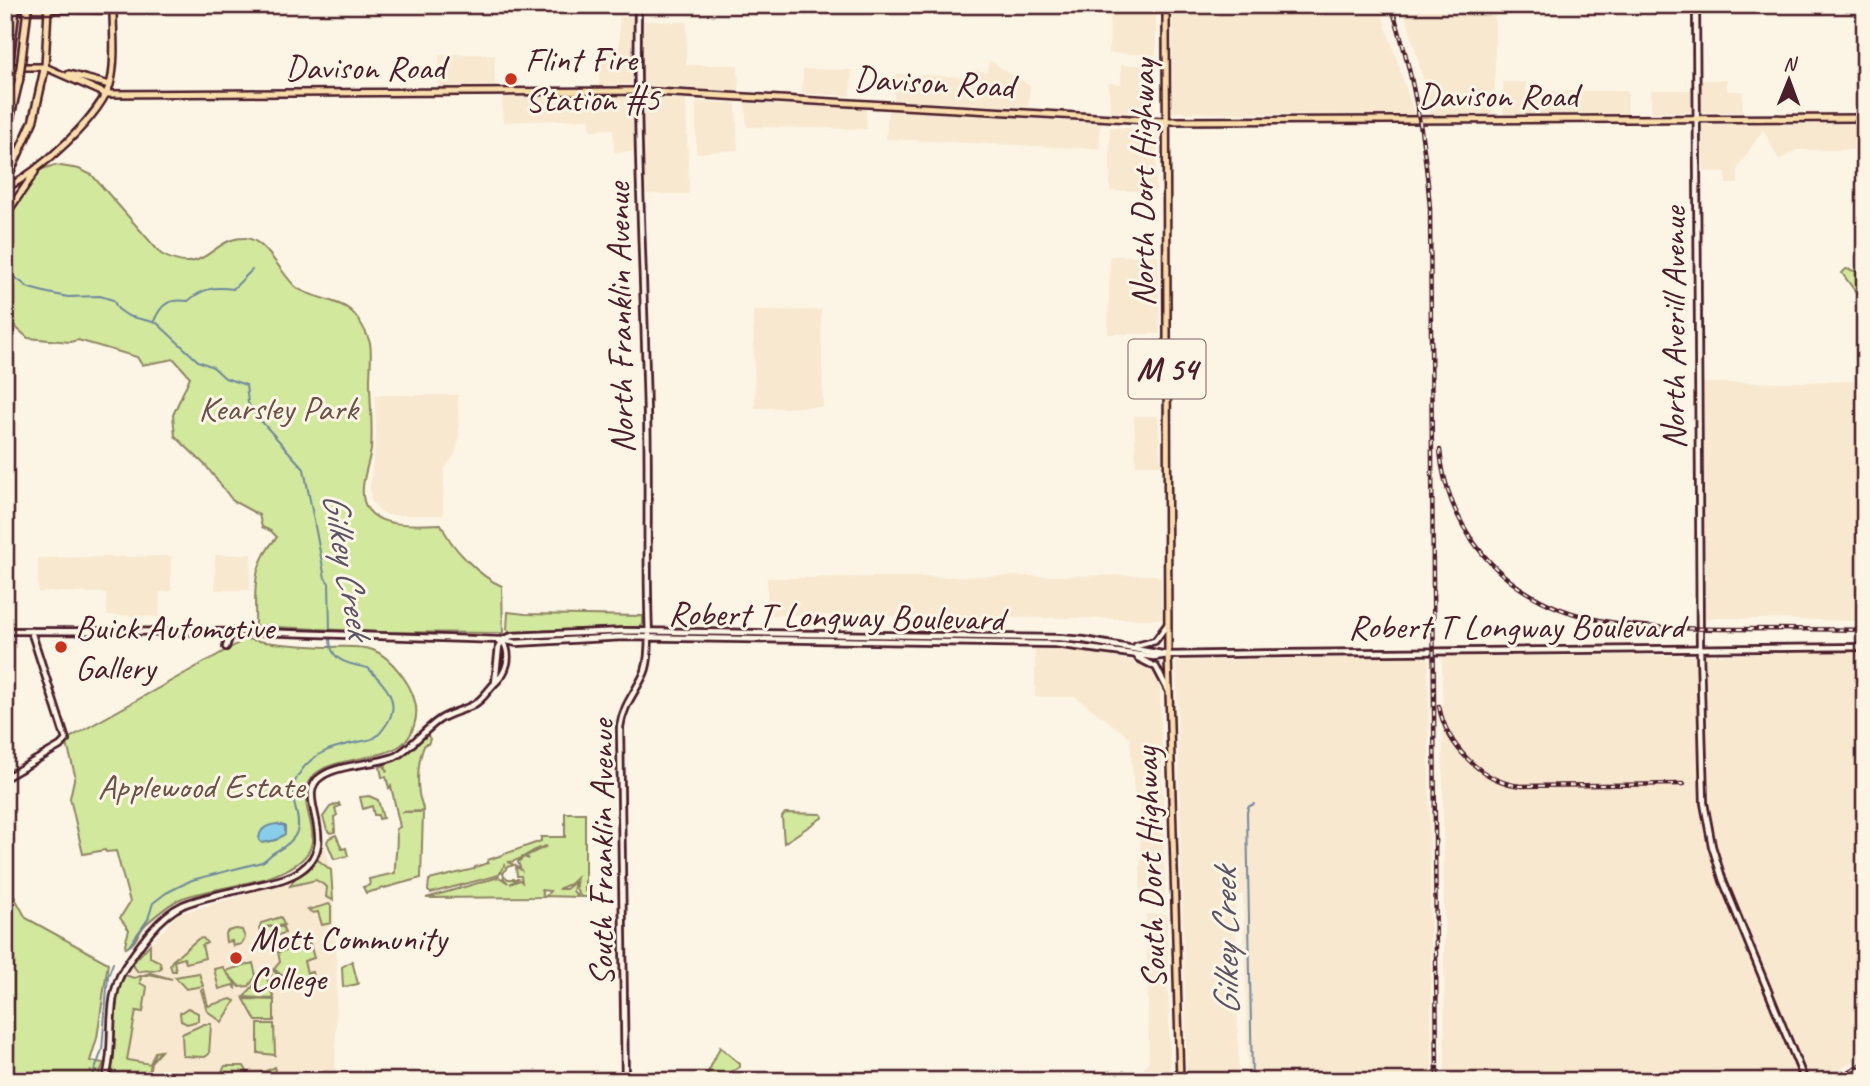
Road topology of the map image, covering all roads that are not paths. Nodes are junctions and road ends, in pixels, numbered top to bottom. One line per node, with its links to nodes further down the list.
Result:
1 (16, 5): 12 (highway, bridge)
2 (28, 5): 20 (highway, bridge)
3 (638, 5): 15 (street, North Franklin Avenue)
4 (1166, 5): 19 (main road, North Dort Highway / M 54)
5 (1696, 5): 18 (street, North Averill Avenue)
6 (48, 6): 7 (main road); 8 (main road); 10 (main road)
7 (5, 8)
8 (113, 8): 13 (main road)
9 (5, 67): 10 (main road, Davison Road)
10 (45, 67): 11 (main road, Davison Road); 22 (highway)
11 (59, 72): 13 (main road); 16 (main road, Davison Road)
12 (7, 81): 14 (highway)
13 (110, 85): 16 (main road)
14 (5, 89)
15 (638, 90): 16 (main road, Davison Road); 19 (main road, Davison Road); 29 (street, North Franklin Avenue)
16 (106, 94): 21 (main road)
17 (1865, 118): 18 (main road, Davison Road)
18 (1696, 119): 19 (main road, Davison Road); 36 (street, North Averill Avenue)
19 (1165, 121): 25 (main road, North Dort Highway / M 54)
20 (5, 139)
21 (36, 171): 22 (main road); 23 (main road)
22 (5, 187): 23 (main road)
23 (12, 205): 24 (main road)
24 (5, 216)
25 (1168, 617): 33 (street); 37 (main road, North Dort Highway / M 54)
26 (5, 631): 27 (street, Robert T Longway Boulevard)
27 (31, 631): 28 (street, Robert T Longway Boulevard); 40 (street)
28 (222, 632): 31 (street, Robert T Longway Boulevard); 35 (street)
29 (649, 634): 30 (street, Robert T Longway Boulevard); 31 (street, Robert T Longway Boulevard); 32 (street, Robert T Longway Boulevard); 42 (street, South Franklin Avenue)
30 (1047, 639): 32 (street); 33 (street, Robert T Longway Boulevard)
31 (503, 640): 41 (street)
32 (1052, 644): 38 (street, Robert T Longway Boulevard)
33 (1119, 647): 37 (street, Robert T Longway Boulevard)
34 (1865, 647): 36 (street, Robert T Longway Boulevard)
35 (226, 648)
36 (1700, 650): 37 (street, Robert T Longway Boulevard); 44 (street, North Averill Avenue)
37 (1168, 655): 38 (street, Robert T Longway Boulevard); 39 (main road, South Dort Highway / M 54)
38 (1134, 656): 39 (street)
39 (1169, 693): 43 (main road, South Dort Highway / M 54)
40 (5, 778)
41 (105, 1081)
42 (625, 1081)
43 (1180, 1081)
44 (1805, 1081)

